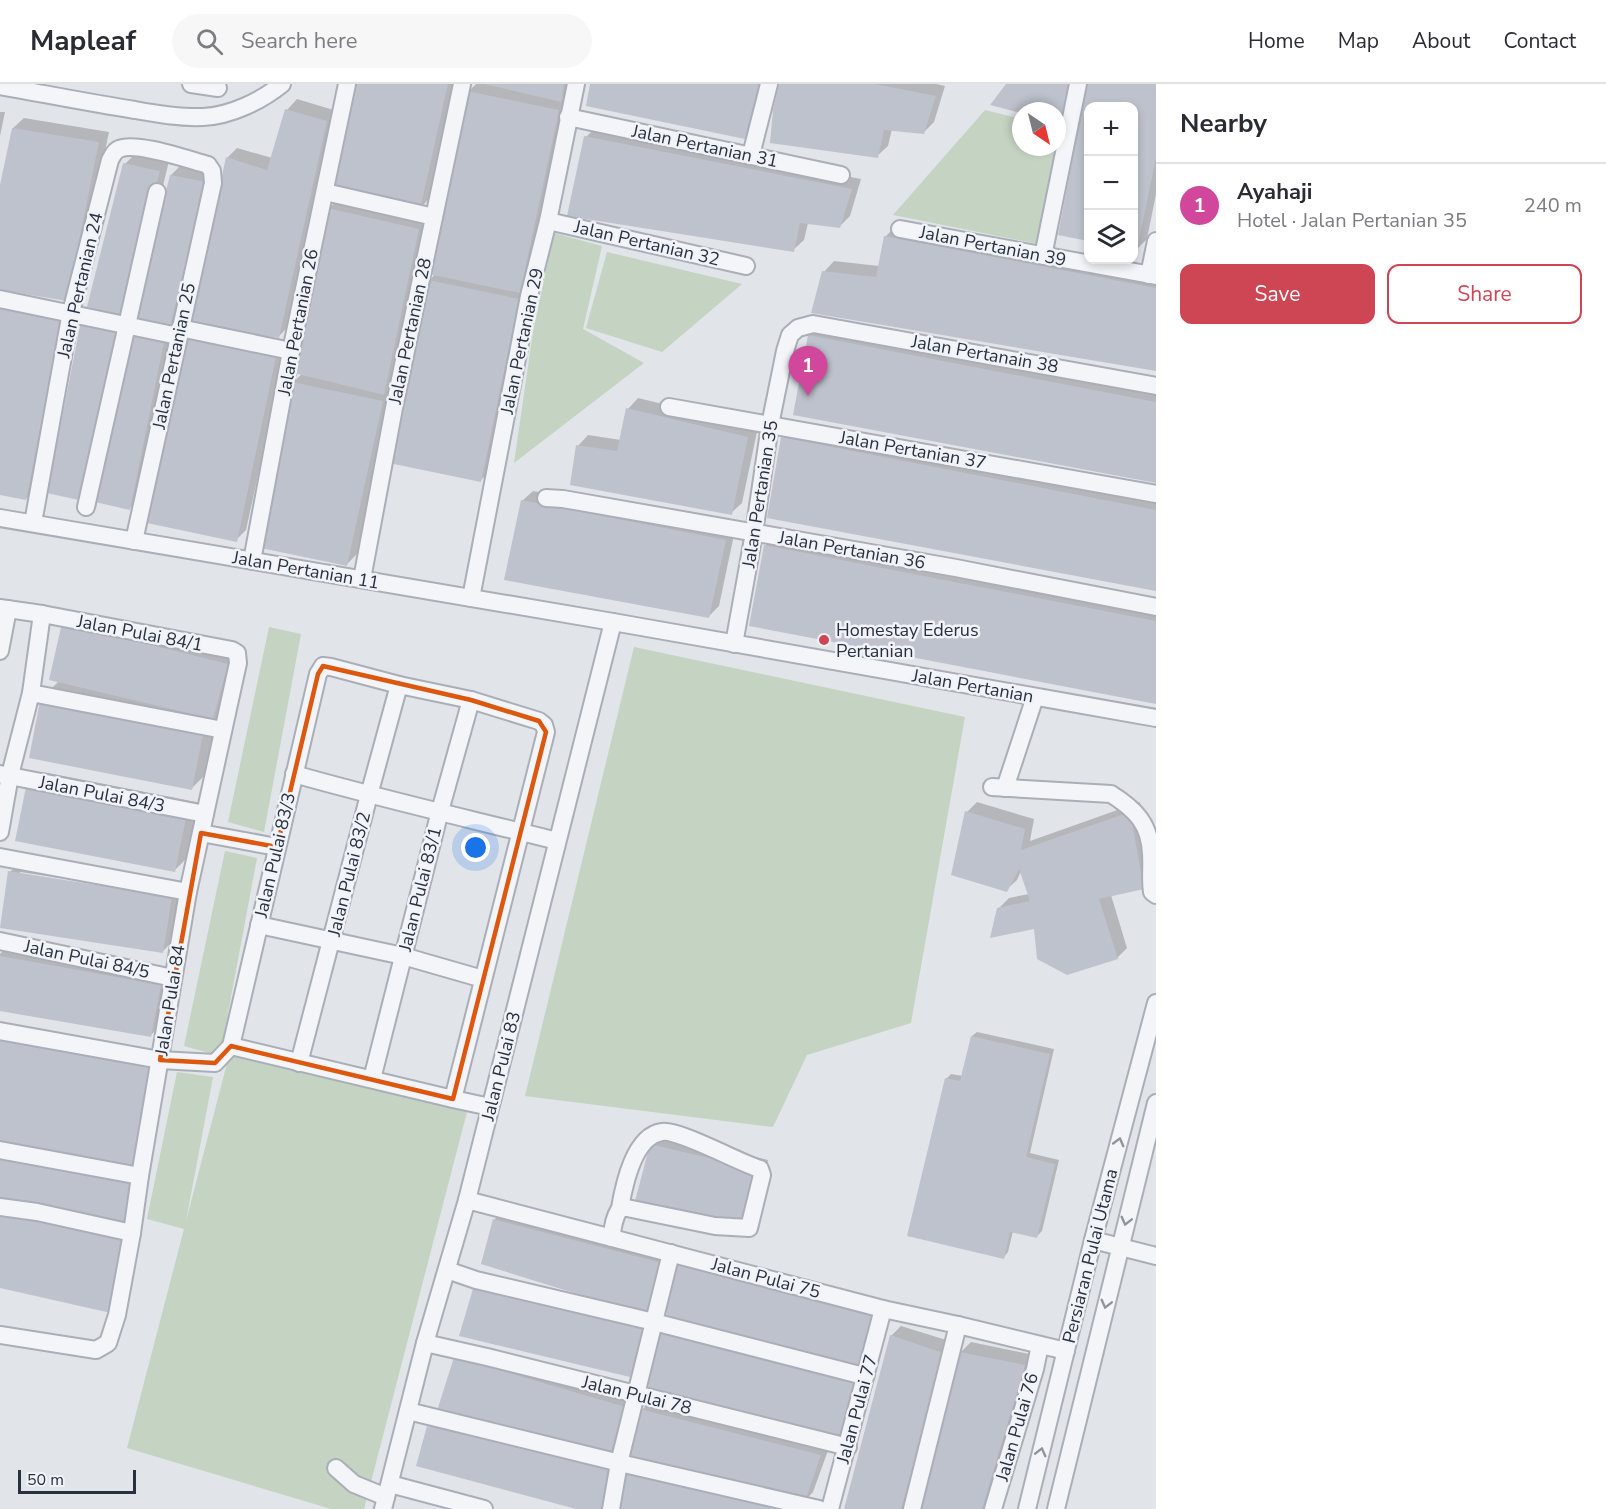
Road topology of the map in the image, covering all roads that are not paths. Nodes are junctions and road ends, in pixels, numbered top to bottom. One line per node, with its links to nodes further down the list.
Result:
1 (191, 84): 9 (street)
2 (282, 84): 8 (street)
3 (347, 84): 15 (street, Jalan Pertanian 26)
4 (462, 84): 16 (street, Jalan Pertanian 28)
5 (576, 84): 10 (street, Jalan Pertanian 29)
6 (769, 84): 11 (street)
7 (1078, 84): 20 (street)
8 (0, 86)
9 (218, 88)
10 (568, 117): 11 (street, Jalan Pertanian 31); 17 (street, Jalan Pertanian 29)
11 (751, 155): 13 (street, Jalan Pertanian 31)
12 (212, 171): 24 (street, Jalan Pertanian 24); 27 (street, Jalan Pertanian 25)
13 (841, 175)
14 (157, 192): 26 (street)
15 (325, 192): 16 (street); 28 (street, Jalan Pertanian 26)
16 (434, 217): 40 (street, Jalan Pertanian 28)
17 (548, 221): 21 (street, Jalan Pertanian 32); 41 (street, Jalan Pertanian 29)
18 (900, 229): 20 (street, Jalan Pertanian 39)
19 (1156, 241): 22 (street)
20 (1043, 256): 22 (street, Jalan Pertanian 39)
21 (746, 266)
22 (1152, 276)
23 (0, 298): 24 (street)
24 (71, 312): 26 (street); 36 (street, Jalan Pertanian 24)
25 (813, 324): 29 (street, Jalan Pertanain 38); 31 (street, Jalan Pertanian 35)
26 (126, 325): 27 (street); 34 (street)
27 (179, 332): 28 (street); 38 (street, Jalan Pertanian 25)
28 (291, 351): 39 (street, Jalan Pertanian 26)
29 (1156, 386)
30 (669, 407): 31 (street, Jalan Pertanian 37)
31 (770, 425): 32 (street, Jalan Pertanian 37); 37 (street, Jalan Pertanian 35)
32 (1156, 494)
33 (546, 498): 37 (street, Jalan Pertanian 36)
34 (86, 507)
35 (0, 518): 36 (street, Jalan Pertanian 11)
36 (33, 523): 38 (street, Jalan Pertanian 11)
37 (754, 533): 42 (street, Jalan Pertanian 36); 46 (street, Jalan Pertanian 35)
38 (134, 540): 39 (street, Jalan Pertanian 11)
39 (252, 561): 40 (street, Jalan Pertanian 11)
40 (362, 579): 41 (street, Jalan Pertanian 11)
41 (471, 598): 45 (street, Jalan Pertanian 11)
42 (1156, 607)
43 (4, 608): 44 (street, Jalan Pulai 84/1); 47 (street)
44 (42, 614): 48 (street, Jalan Pulai 84/1); 50 (street)
45 (613, 622): 46 (street, Jalan Pertanian); 63 (street, Jalan Pulai 83)
46 (734, 644): 51 (street, Jalan Pertanian)
47 (0, 651)
48 (237, 653): 54 (street, Jalan Pulai 84)
49 (399, 685): 52 (street); 55 (street, Jalan Pulai 83/3); 57 (street, Jalan Pulai 83/2)
50 (31, 693): 54 (street); 56 (street)
51 (1035, 697): 53 (street, Jalan Pertanian); 67 (street)
52 (471, 700): 58 (street, Jalan Pulai 83/1); 61 (street)
53 (1156, 718)
54 (223, 730): 59 (street, Jalan Pulai 84)
55 (294, 774): 57 (street); 64 (street, Jalan Pulai 83/3)
56 (5, 775): 59 (street, Jalan Pulai 84/3); 60 (street)
57 (369, 795): 58 (street); 70 (street, Jalan Pulai 83/2)
58 (440, 811): 61 (street); 71 (street, Jalan Pulai 83/1)
59 (205, 814): 62 (street, Jalan Pulai 84)
60 (0, 832)
61 (521, 832): 63 (street); 73 (street)
62 (201, 833): 64 (street); 66 (street, Jalan Pulai 84)
63 (557, 841): 82 (street, Jalan Pulai 83)
64 (277, 847): 68 (street, Jalan Pulai 83/3)
65 (0, 857): 66 (street)
66 (188, 892): 72 (street, Jalan Pulai 84)
67 (1156, 894)
68 (258, 925): 70 (street); 76 (street, Jalan Pulai 83/3)
69 (0, 941): 72 (street, Jalan Pulai 84/5)
70 (332, 942): 71 (street); 78 (street, Jalan Pulai 83/2)
71 (403, 956): 73 (street); 79 (street, Jalan Pulai 83/1)
72 (173, 978): 77 (street, Jalan Pulai 84)
73 (483, 979): 80 (street)
74 (1156, 1003): 90 (street, Persiaran Pulai Utama, one-way to 74)
75 (0, 1030): 77 (street)
76 (231, 1046): 77 (street); 78 (street)
77 (160, 1060): 84 (street, Jalan Pulai 84)
78 (299, 1063): 79 (street)
79 (372, 1079): 80 (street)
80 (453, 1100): 82 (street)
81 (1156, 1103): 91 (street, Persiaran Pulai Utama, one-way to 91)
82 (490, 1107): 85 (street, Jalan Pulai 83)
83 (0, 1150): 84 (street)
84 (140, 1176): 88 (street, Jalan Pulai 84)
85 (467, 1200): 89 (street, Jalan Pulai 75); 94 (street, Jalan Pulai 83)
86 (0, 1207): 88 (street)
87 (620, 1209): 87 (street); 89 (street)
88 (132, 1233): 98 (street, Jalan Pulai 84)
89 (612, 1238): 92 (street, Jalan Pulai 75)
90 (1093, 1240): 91 (street); 101 (street, Persiaran Pulai Utama)
91 (1120, 1247): 93 (street); 117 (street, Persiaran Pulai Utama, one-way to 117)
92 (671, 1253): 95 (street, Jalan Pulai 75); 96 (street)
93 (1156, 1256)
94 (447, 1270): 96 (street); 99 (street, Jalan Pulai 83)
95 (883, 1309): 97 (street, Jalan Pulai 75); 102 (street, Jalan Pulai 77)
96 (654, 1322): 102 (street); 103 (street)
97 (958, 1325): 100 (street, Jalan Pulai 75); 114 (street)
98 (0, 1335)
99 (425, 1343): 103 (street, Jalan Pulai 78); 104 (street, Jalan Pulai 83)
100 (1040, 1346): 101 (street, Jalan Pulai 75); 115 (street, Jalan Pulai 76)
101 (1066, 1351): 116 (street, Persiaran Pulai Utama, one-way to 101)
102 (866, 1375): 105 (street, Jalan Pulai 77)
103 (637, 1395): 105 (street, Jalan Pulai 78); 106 (street)
104 (408, 1411): 106 (street); 108 (street, Jalan Pulai 83)
105 (848, 1447): 113 (street, Jalan Pulai 77)
106 (619, 1463): 111 (street); 112 (street)
107 (336, 1468): 108 (street)
108 (386, 1497): 109 (street)
109 (458, 1506): 110 (street)
110 (484, 1509)
111 (611, 1509)
112 (819, 1509)
113 (830, 1509)
114 (912, 1509)
115 (993, 1509)
116 (1027, 1509)
117 (1056, 1509)

